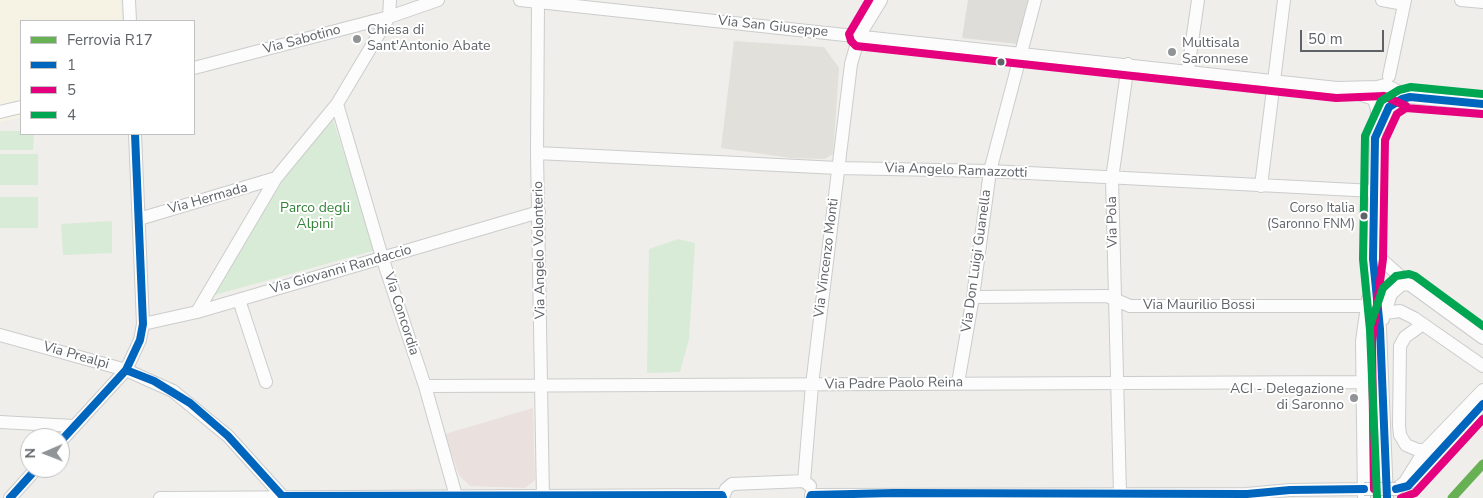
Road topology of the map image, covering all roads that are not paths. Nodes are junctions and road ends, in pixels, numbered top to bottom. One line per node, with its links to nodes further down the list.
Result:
1 (128, 0): 15 (street)
2 (390, 0): 14 (street)
3 (438, 0): 14 (street, Via Sabotino)
4 (520, 0): 11 (street, Via San Giuseppe)
5 (881, 0): 16 (street, Via Vincenzo Monti)
6 (1035, 0): 17 (street, Via Don Luigi Guanella)
7 (1198, 0): 20 (street)
8 (1284, 0): 22 (street)
9 (1382, 0): 12 (street)
10 (1461, 0): 13 (street)
11 (538, 1): 16 (street, Via San Giuseppe); 31 (street, Via Angelo Volonterio)
12 (1405, 2): 21 (street)
13 (1483, 2)
14 (389, 17): 19 (street, Via Sabotino); 25 (street)
15 (130, 20)
16 (859, 36): 17 (street, Via San Giuseppe); 32 (street, Via Vincenzo Monti)
17 (1021, 52): 18 (street, Via San Giuseppe); 33 (street, Via Don Luigi Guanella)
18 (1128, 64): 20 (street, Via San Giuseppe); 35 (street, Via Pola)
19 (195, 68)
20 (1188, 70): 22 (street, Via San Giuseppe)
21 (1389, 76)
22 (1273, 80): 23 (street, Via San Giuseppe); 36 (street)
23 (1337, 88): 24 (street, Via San Giuseppe); 30 (street)
24 (1410, 97): 26 (street); 30 (street)
25 (336, 104): 34 (street); 41 (street, Via Concordia)
26 (1483, 104)
27 (20, 107): 28 (street)
28 (0, 112)
29 (135, 135): 39 (street)
30 (1375, 138): 37 (street)
31 (537, 153): 32 (street, Via Angelo Ramazzotti); 38 (street, Via Angelo Volonterio)
32 (838, 168): 33 (street, Via Angelo Ramazzotti); 61 (street, Via Vincenzo Monti)
33 (990, 171): 35 (street, Via Angelo Ramazzotti); 43 (street, Via Don Luigi Guanella)
34 (276, 178): 39 (street, Via Hermada); 47 (street)
35 (1112, 179): 36 (street, Via Angelo Ramazzotti); 44 (street, Via Pola)
36 (1261, 186): 37 (street, Via Angelo Ramazzotti)
37 (1374, 192): 40 (street)
38 (539, 212): 41 (street, Via Giovanni Randaccio); 60 (street, Via Angelo Volonterio)
39 (139, 219): 49 (street)
40 (1373, 256): 42 (street); 46 (street); 51 (street)
41 (382, 257): 45 (street, Via Giovanni Randaccio); 62 (street, Via Concordia)
42 (1409, 284): 48 (street); 53 (street)
43 (973, 297): 44 (street, Via Maurilio Bossi); 59 (street, Via Don Luigi Guanella)
44 (1115, 298): 46 (street, Via Maurilio Bossi); 56 (street, Via Pola)
45 (239, 300): 47 (street, Via Giovanni Randaccio); 57 (street)
46 (1366, 306): 58 (street)
47 (197, 312): 49 (street, Via Giovanni Randaccio)
48 (1385, 313): 50 (street); 51 (street)
49 (143, 324): 55 (street)
50 (1423, 324): 54 (street); 68 (street)
51 (1380, 329): 72 (street)
52 (0, 334): 55 (street, Via Prealpi)
53 (1483, 338)
54 (1483, 366)
55 (126, 370): 66 (street); 77 (street, Via Prealpi)
56 (1118, 381): 58 (street, Via Padre Paolo Reina); 59 (street, Via Padre Paolo Reina); 73 (street, Via Pola)
57 (266, 382)
58 (1363, 382): 71 (street)
59 (958, 383): 61 (street, Via Padre Paolo Reina)
60 (543, 384): 61 (street, Via Padre Paolo Reina); 62 (street, Via Padre Paolo Reina); 78 (street, Via Angelo Volonterio)
61 (812, 385): 70 (street, Via Vincenzo Monti)
62 (424, 386): 74 (street, Via Concordia)
63 (1483, 390): 68 (street)
64 (1483, 404): 72 (street)
65 (0, 422): 66 (street)
66 (74, 426): 67 (street)
67 (70, 431)
68 (1425, 450): 72 (street)
69 (28, 478): 80 (street)
70 (804, 481): 75 (street); 79 (street)
71 (1364, 493): 72 (street, bridge); 73 (street)
72 (1391, 493)
73 (1120, 494): 76 (street)
74 (456, 496): 77 (street); 78 (street)
75 (810, 496): 76 (street)
76 (894, 496)
77 (283, 497): 81 (street)
78 (543, 497): 79 (street)
79 (723, 497)
80 (10, 498)
81 (160, 498)

